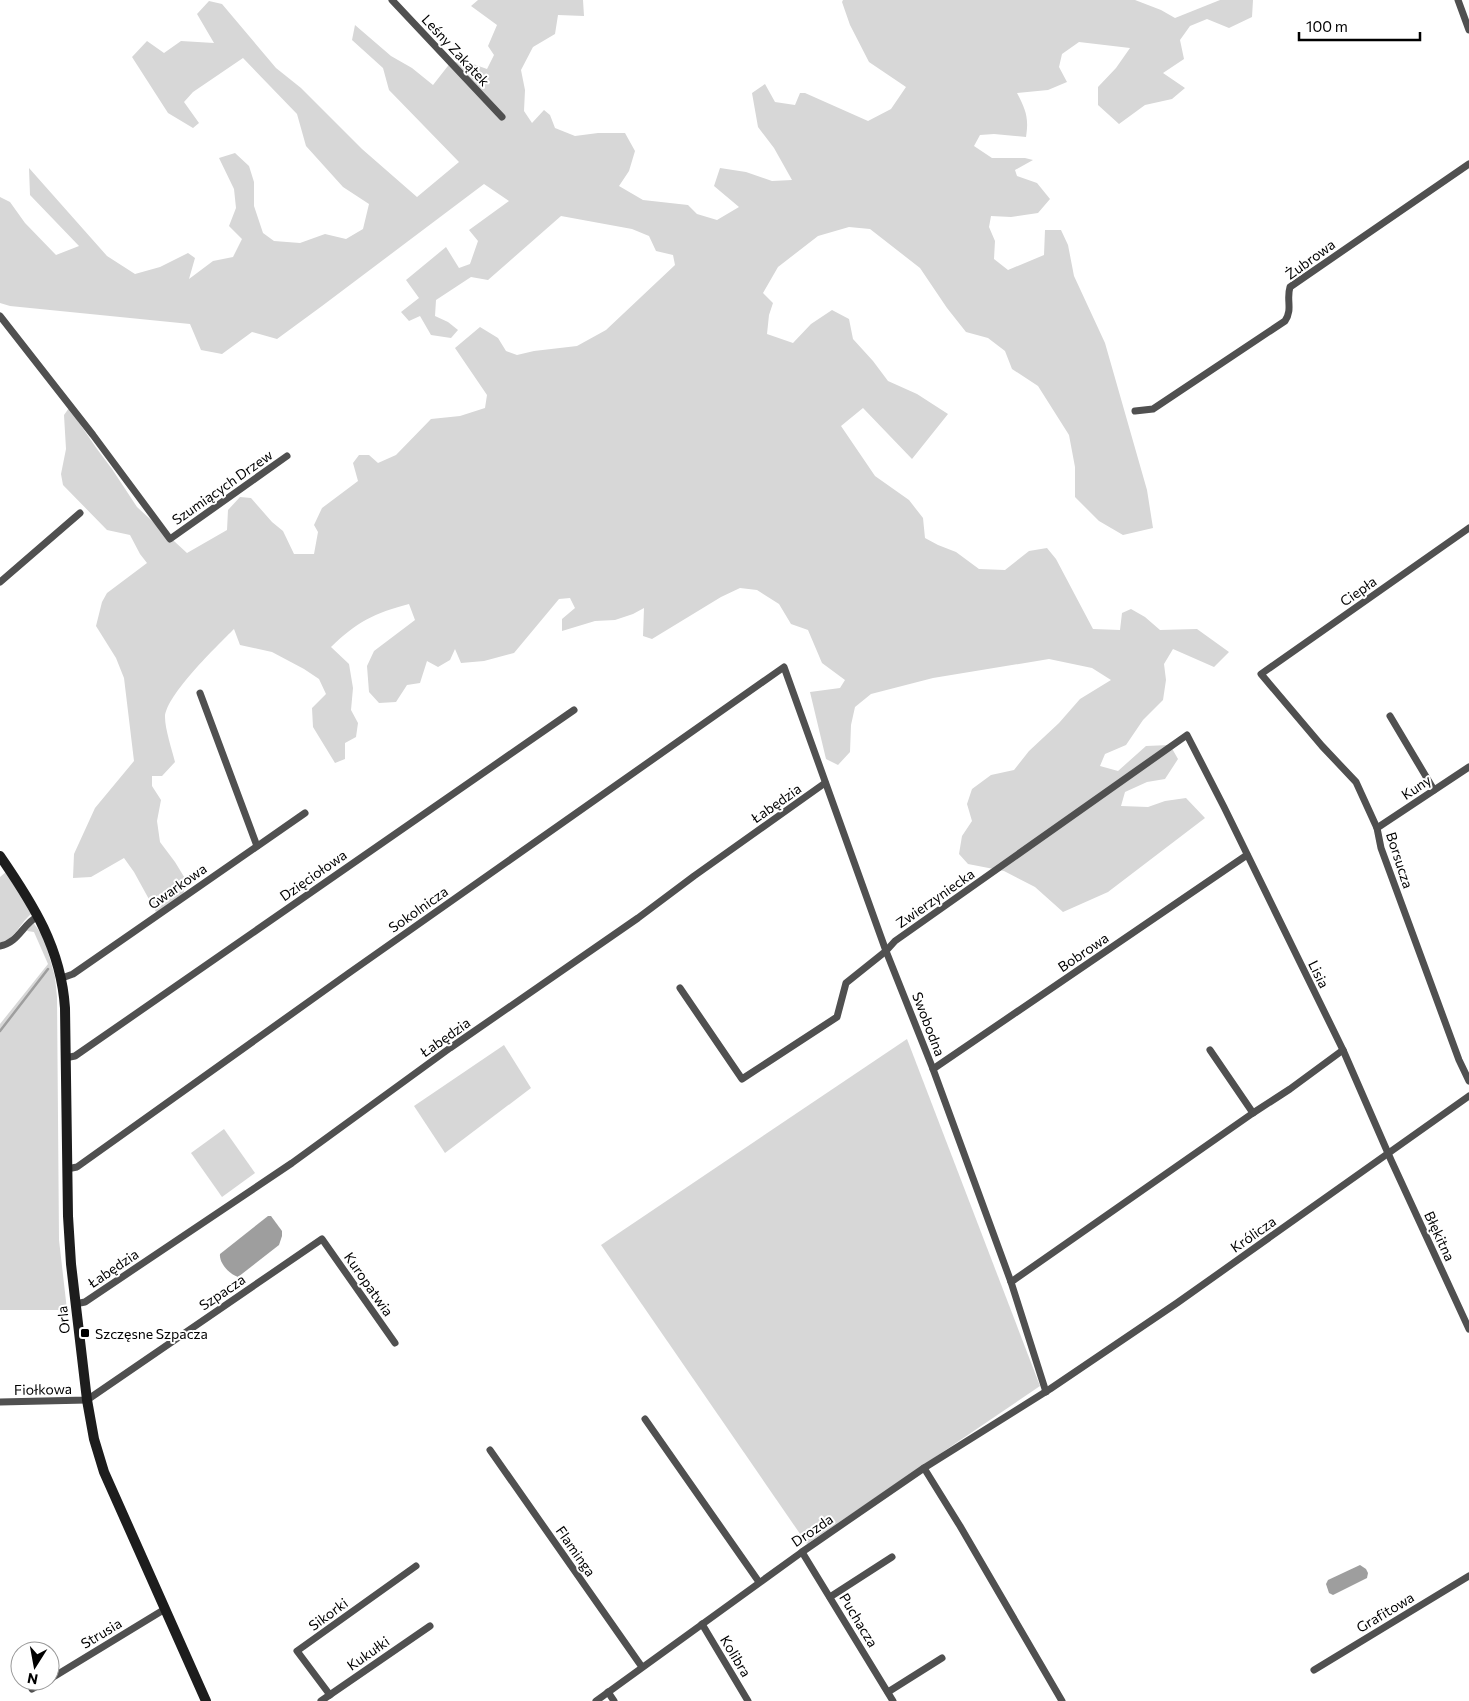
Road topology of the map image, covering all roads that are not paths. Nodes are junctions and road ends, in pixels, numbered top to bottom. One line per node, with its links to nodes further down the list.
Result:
1 (392, 0): 4 (street, Leśny Zakątek)
2 (1458, 0): 3 (street)
3 (1469, 30)
4 (502, 117)
5 (1469, 164): 7 (street, Żubrowa)
6 (0, 316): 8 (street, Szumiących Drzew)
7 (1135, 411)
8 (287, 456)
9 (80, 513): 11 (street)
10 (1469, 528): 13 (street, Ciepła)
11 (0, 582)
12 (784, 667): 18 (street, Swobodna); 39 (street, Sokolnicza)
13 (1261, 674): 22 (street, Borsucza)
14 (200, 693): 23 (street)
15 (574, 710): 33 (street, Dzięciołowa)
16 (1390, 716): 19 (street)
17 (1469, 767): 19 (street, Kuny)
18 (825, 783): 28 (street, Swobodna); 42 (street, Łabędzia)
19 (1434, 790): 22 (street, Kuny)
20 (1224, 807): 24 (street, Lisia); 28 (street, Zwierzyniecka)
21 (305, 813): 23 (street, Gwarkowa)
22 (1376, 828): 35 (street, Borsucza)
23 (257, 846): 29 (street, Gwarkowa)
24 (1247, 855): 32 (street, Lisia); 34 (street, Bobrowa)
25 (0, 856): 26 (street, Orla)
26 (39, 916): 27 (street); 29 (street, Orla)
27 (0, 946)
28 (886, 951): 30 (street, Zwierzyniecka); 34 (street, Swobodna)
29 (62, 978): 33 (street, Orla)
30 (680, 988)
31 (1210, 1050): 37 (street)
32 (1343, 1050): 37 (street); 38 (street, Lisia)
33 (65, 1058): 39 (street, Orla)
34 (933, 1070): 41 (street, Swobodna)
35 (1469, 1081)
36 (1469, 1096): 38 (street, Królicza)
37 (1253, 1113): 41 (street)
38 (1389, 1153): 43 (street, Błękitna); 45 (street, Królicza)
39 (67, 1169): 42 (street, Orla)
40 (322, 1239): 44 (street, Kuropatwia); 46 (street, Szpacza)
41 (1011, 1282): 45 (street, Swobodna)
42 (75, 1304): 46 (street, Orla)
43 (1469, 1329)
44 (395, 1343)
45 (1048, 1390): 50 (street, Drozda)
46 (87, 1400): 47 (street, Fiołkowa); 57 (street, Orla)
47 (0, 1402)
48 (644, 1419): 55 (street)
49 (490, 1450): 61 (street, Flaminga)
50 (924, 1468): 51 (street, Drozda); 73 (street)
51 (802, 1552): 55 (street, Drozda); 56 (street, Puchacza)
52 (892, 1557): 56 (street)
53 (416, 1566): 66 (street, Sikorki)
54 (1469, 1576): 62 (street, Grafitowa)
55 (759, 1582): 58 (street, Drozda)
56 (830, 1597): 65 (street, Puchacza)
57 (165, 1609): 63 (street, Strusia); 67 (street, Orla)
58 (702, 1624): 61 (street, Drozda); 71 (street, Kolibra)
59 (430, 1626): 66 (street, Kukułki)
60 (942, 1658): 65 (street)
61 (642, 1667): 64 (street, Drozda)
62 (1314, 1670)
63 (60, 1672)
64 (608, 1692): 69 (street, Drozda); 70 (street)
65 (888, 1692): 72 (street, Puchacza)
66 (330, 1695): 68 (street, Kukułki)
67 (206, 1701)
68 (321, 1701)
69 (596, 1701)
70 (614, 1701)
71 (748, 1701)
72 (893, 1701)
73 (1062, 1701)

